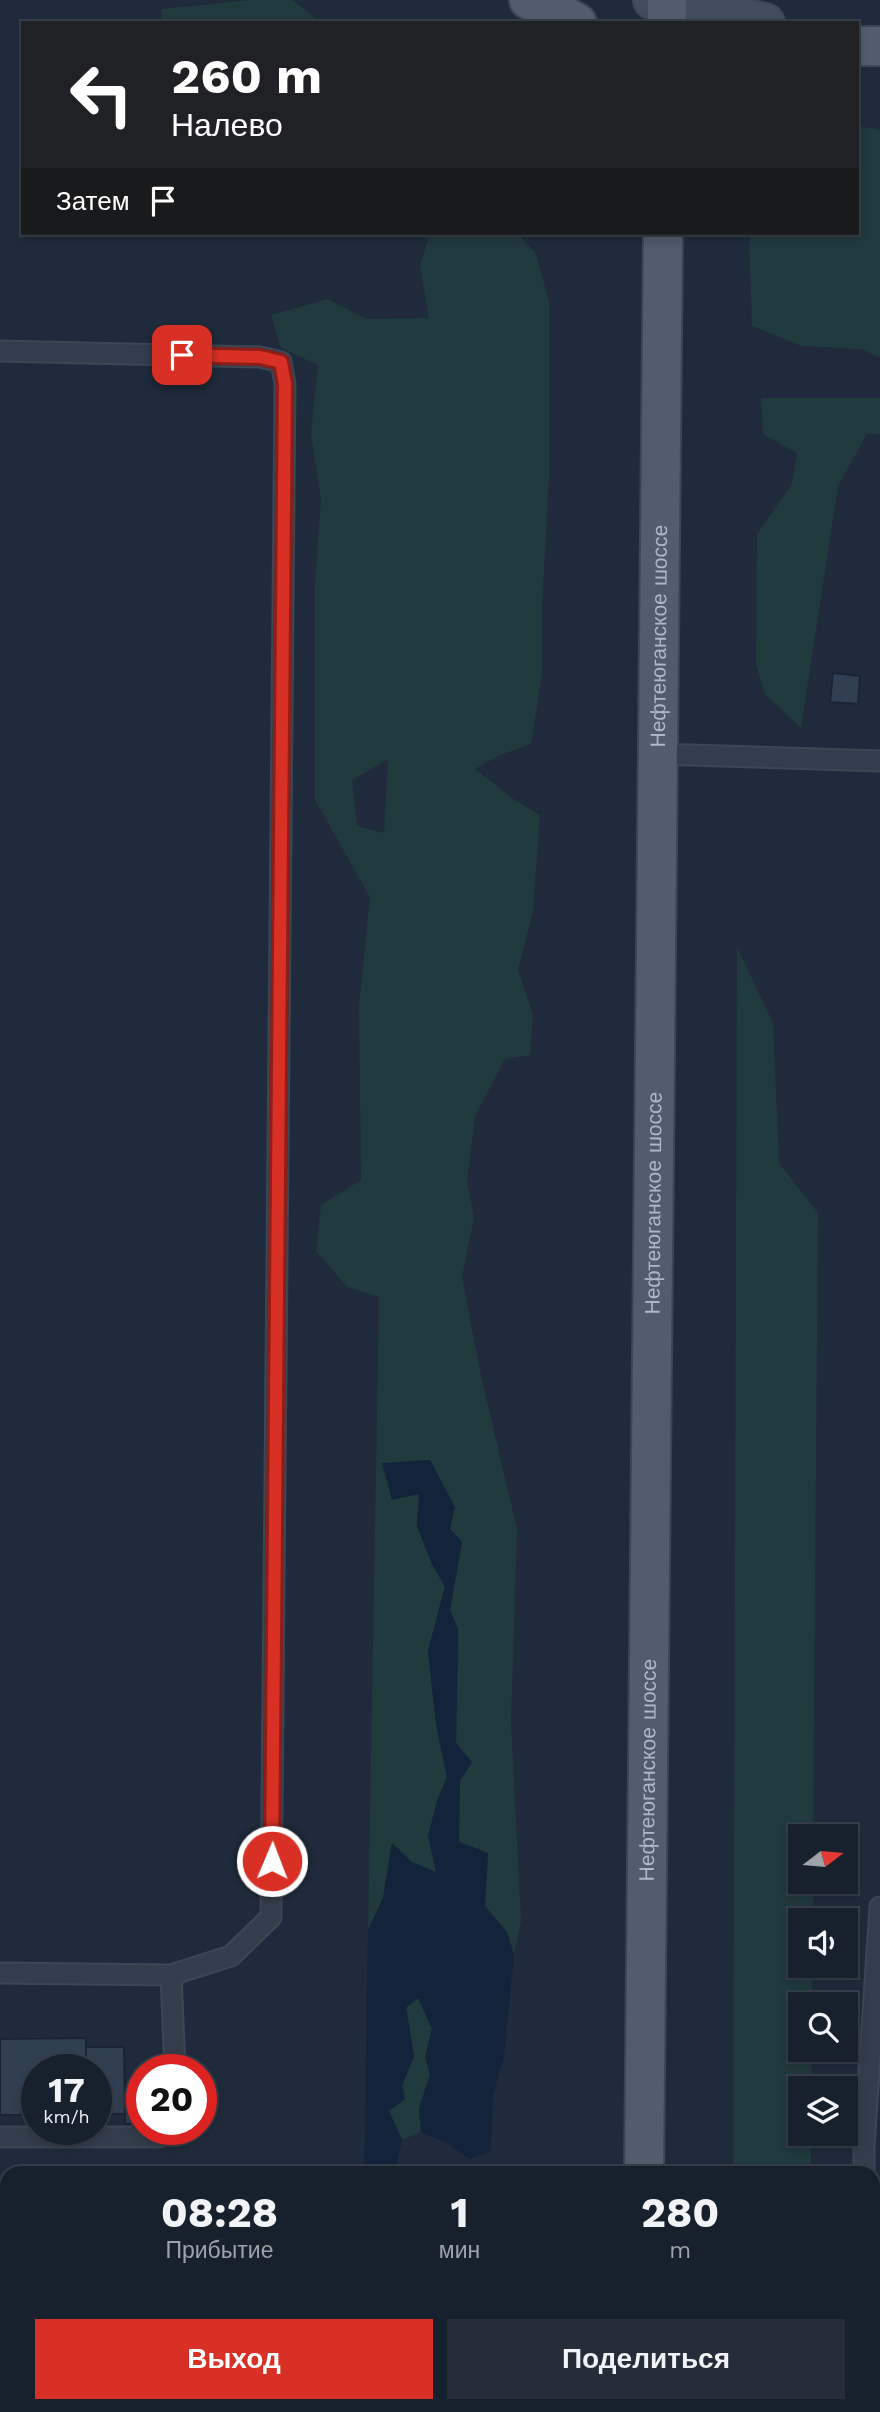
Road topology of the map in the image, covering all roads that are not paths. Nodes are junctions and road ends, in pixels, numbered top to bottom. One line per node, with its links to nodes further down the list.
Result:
1 (529, 0): 3 (main road)
2 (663, 6): 4 (main road)
3 (573, 21)
4 (753, 21)
5 (859, 38): 6 (main road)
6 (880, 44): 7 (main road)
7 (859, 46)
8 (651, 235): 11 (main road)
9 (663, 235): 11 (main road, Нефтеюганское шоссе)
10 (685, 235): 11 (main road)
11 (661, 321): 13 (main road, Нефтеюганское шоссе)
12 (0, 351): 17 (lane)
13 (657, 754): 14 (lane); 21 (main road, Нефтеюганское шоссе)
14 (880, 761)
15 (880, 1907): 22 (lane)
16 (0, 1973): 17 (lane)
17 (171, 1975): 18 (lane)
18 (175, 2054)
19 (0, 2137): 20 (lane)
20 (126, 2137)
21 (644, 2166)
22 (864, 2166)

